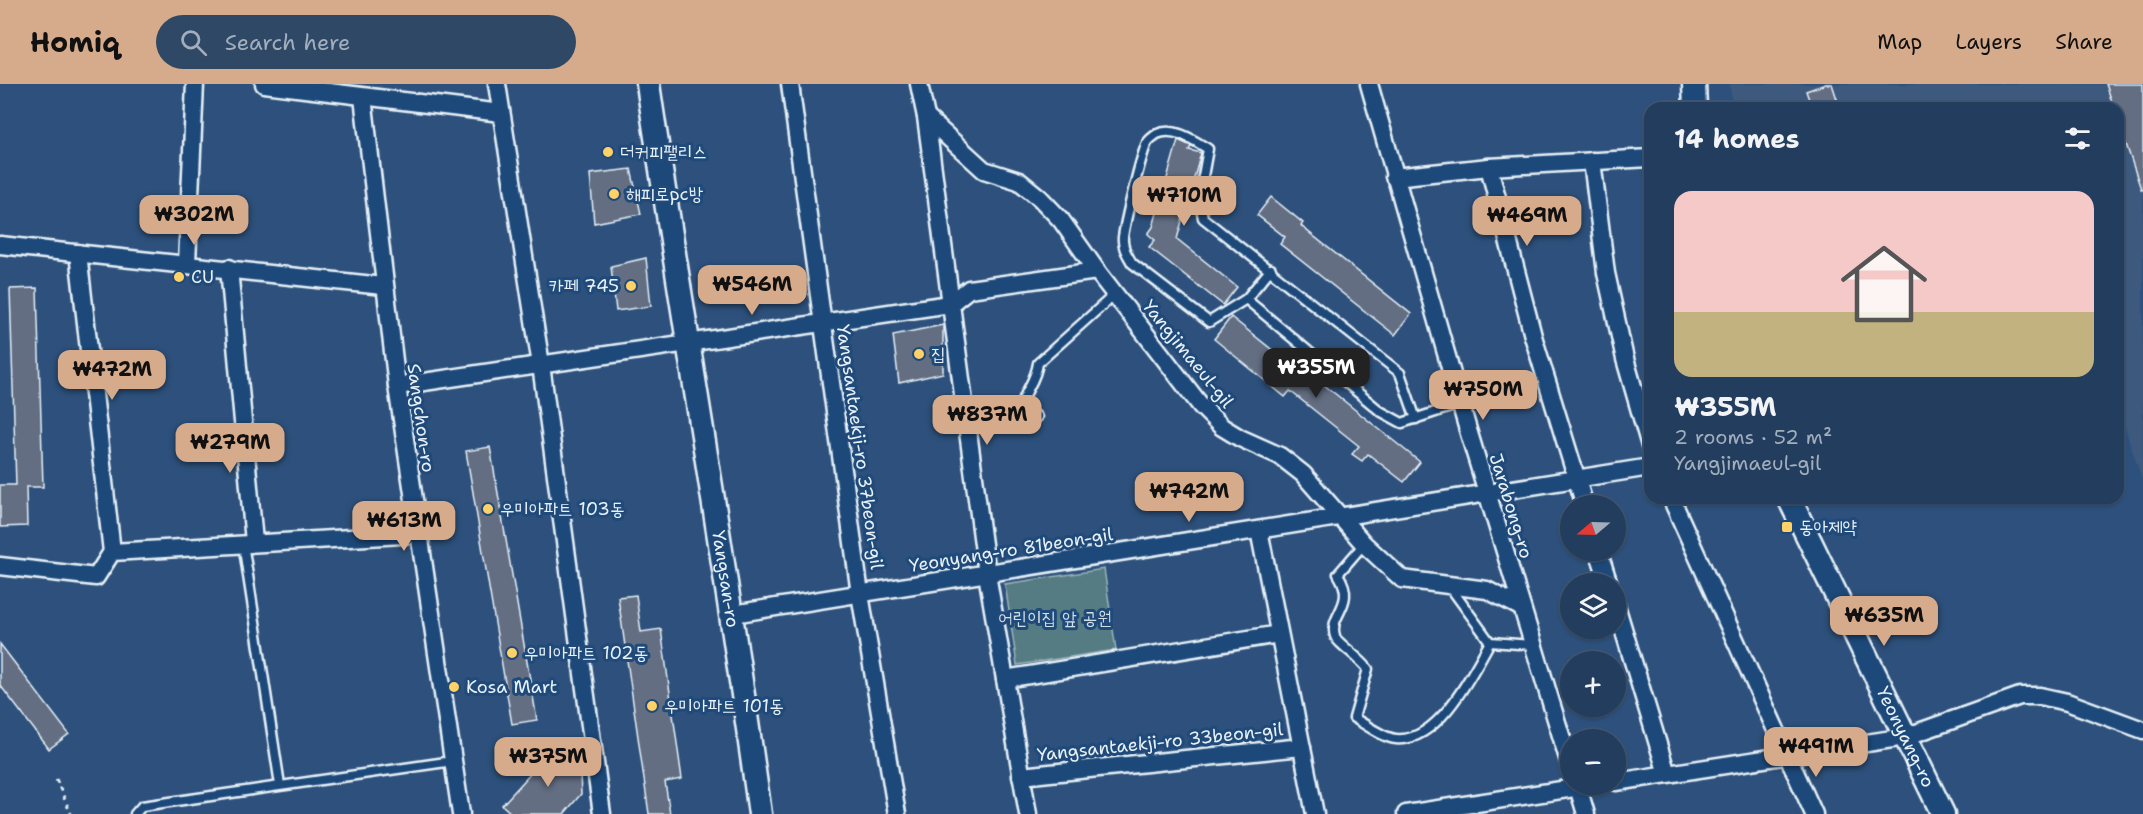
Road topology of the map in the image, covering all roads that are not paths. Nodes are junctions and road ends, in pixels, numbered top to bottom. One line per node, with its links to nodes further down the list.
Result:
1 (195, 84): 19 (street)
2 (264, 84): 9 (street)
3 (497, 84): 11 (street)
4 (648, 84): 28 (street, Yangsan-ro)
5 (790, 84): 27 (street, Yangsantaekji-ro 37beon-gil)
6 (920, 84): 12 (street, Yangsantaekji-ro 33beon-gil)
7 (1369, 84): 16 (street, Jarabong-ro)
8 (1694, 84): 10 (street)
9 (363, 97): 11 (street); 23 (street, Sangchon-ro)
10 (1695, 102)
11 (501, 113): 29 (street)
12 (926, 117): 22 (street, Yangjimaeul-gil); 26 (street, Yangsantaekji-ro 33beon-gil)
13 (1644, 158): 14 (street)
14 (1592, 161): 15 (street); 34 (street)
15 (1489, 167): 16 (street); 36 (street)
16 (1395, 177): 31 (street, Jarabong-ro)
17 (0, 245): 18 (street)
18 (78, 253): 19 (street); 46 (street)
19 (187, 263): 20 (street)
20 (229, 268): 23 (street); 44 (street)
21 (1271, 269): 25 (lane); 25 (lane); 33 (lane)
22 (1096, 271): 24 (street, Yangjimaeul-gil); 26 (street)
23 (383, 286): 30 (street, Sangchon-ro)
24 (1115, 294): 32 (lane); 41 (street, Yangjimaeul-gil)
25 (1246, 299): 33 (lane)
26 (950, 304): 27 (street); 48 (street, Yangsantaekji-ro 33beon-gil)
27 (823, 323): 28 (street); 50 (street, Yangsantaekji-ro 37beon-gil)
28 (686, 344): 29 (street); 52 (street, Yangsan-ro)
29 (541, 365): 30 (street); 72 (street)
30 (397, 386): 43 (street, Sangchon-ro)
31 (1460, 404): 33 (lane); 37 (street, Jarabong-ro)
32 (1037, 417)
33 (1416, 419)
34 (1644, 425)
35 (1644, 467): 36 (street, Yeonyang-ro 81beon-gil)
36 (1576, 478): 37 (street, Yeonyang-ro 81beon-gil); 38 (street)
37 (1489, 493): 41 (street, Yeonyang-ro 81beon-gil); 51 (street, Jarabong-ro)
38 (1581, 495)
39 (1674, 504): 62 (street)
40 (1792, 504): 60 (street, Yeonyang-ro)
41 (1340, 517): 42 (street, Yeonyang-ro 81beon-gil); 45 (street, Yangjimaeul-gil)
42 (1259, 530): 48 (street, Yeonyang-ro 81beon-gil); 53 (street)
43 (419, 534): 44 (street); 63 (street, Sangchon-ro)
44 (249, 542): 46 (street); 67 (lane)
45 (1364, 544): 49 (street, Yangjimaeul-gil); 55 (lane)
46 (112, 552): 47 (street)
47 (0, 566)
48 (987, 573): 50 (street, Yeonyang-ro 81beon-gil); 57 (street, Yangsantaekji-ro 33beon-gil)
49 (1450, 586): 51 (street, Yangjimaeul-gil); 55 (lane)
50 (860, 594): 52 (street, Yeonyang-ro 81beon-gil); 74 (street, Yangsantaekji-ro 37beon-gil)
51 (1520, 607): 56 (street, Jarabong-ro)
52 (733, 614): 73 (street, Yangsan-ro)
53 (1279, 634): 57 (street); 61 (street)
54 (1626, 639): 64 (street)
55 (1490, 642): 56 (lane)
56 (1533, 645): 59 (street, Jarabong-ro)
57 (1005, 679): 65 (street, Yangsantaekji-ro 33beon-gil)
58 (2143, 730): 60 (street)
59 (1560, 733)
60 (1905, 737): 62 (street); 80 (street, Yeonyang-ro)
61 (1302, 747): 65 (street, Yangsantaekji-ro 33beon-gil); 76 (street)
62 (1787, 757): 64 (street); 79 (street)
63 (453, 761): 67 (lane); 71 (street, Sangchon-ro)
64 (1667, 774): 66 (street)
65 (1021, 776): 75 (street, Yangsantaekji-ro 33beon-gil)
66 (1626, 780)
67 (280, 785): 70 (lane)
68 (1560, 789): 77 (street)
69 (1580, 795): 78 (street)
70 (135, 814)
71 (461, 814)
72 (602, 814)
73 (760, 814)
74 (897, 814)
75 (1028, 814)
76 (1316, 814)
77 (1406, 814)
78 (1586, 814)
79 (1814, 814)
80 (1943, 814)

